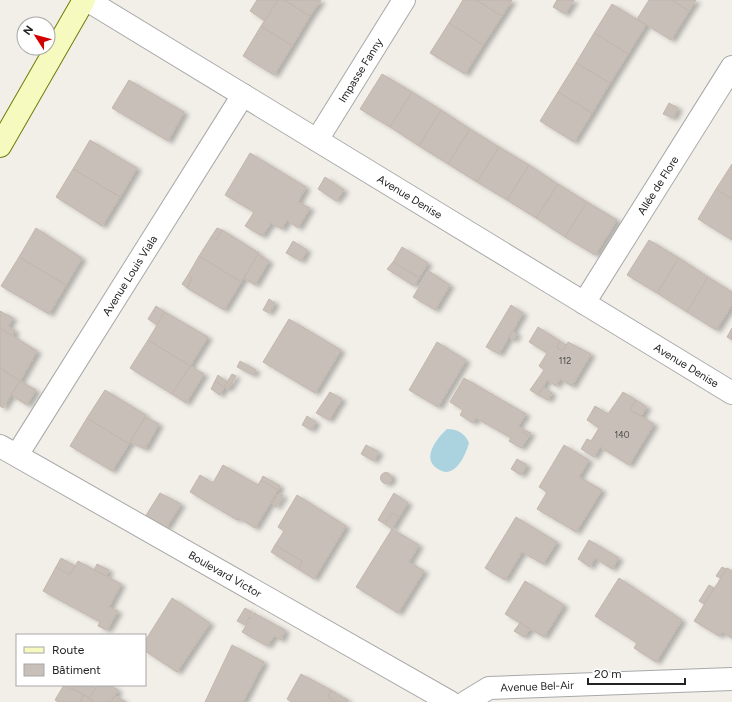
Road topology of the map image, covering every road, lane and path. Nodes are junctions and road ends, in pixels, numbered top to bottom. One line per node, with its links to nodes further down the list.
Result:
1 (86, 0): 4 (street, Avenue Denise); 6 (main road)
2 (404, 0): 5 (street, Impasse Fanny)
3 (732, 67): 7 (street, Allée de Flore)
4 (243, 95): 5 (street, Avenue Denise); 9 (street, Avenue Louis Viala)
5 (317, 140): 7 (street, Avenue Denise)
6 (0, 146)
7 (584, 303): 8 (street, Avenue Denise)
8 (732, 393)
9 (8, 451): 11 (street, Boulevard Victor)
10 (732, 679): 12 (street, Avenue Bel-Air)
11 (450, 702)
12 (466, 702)

